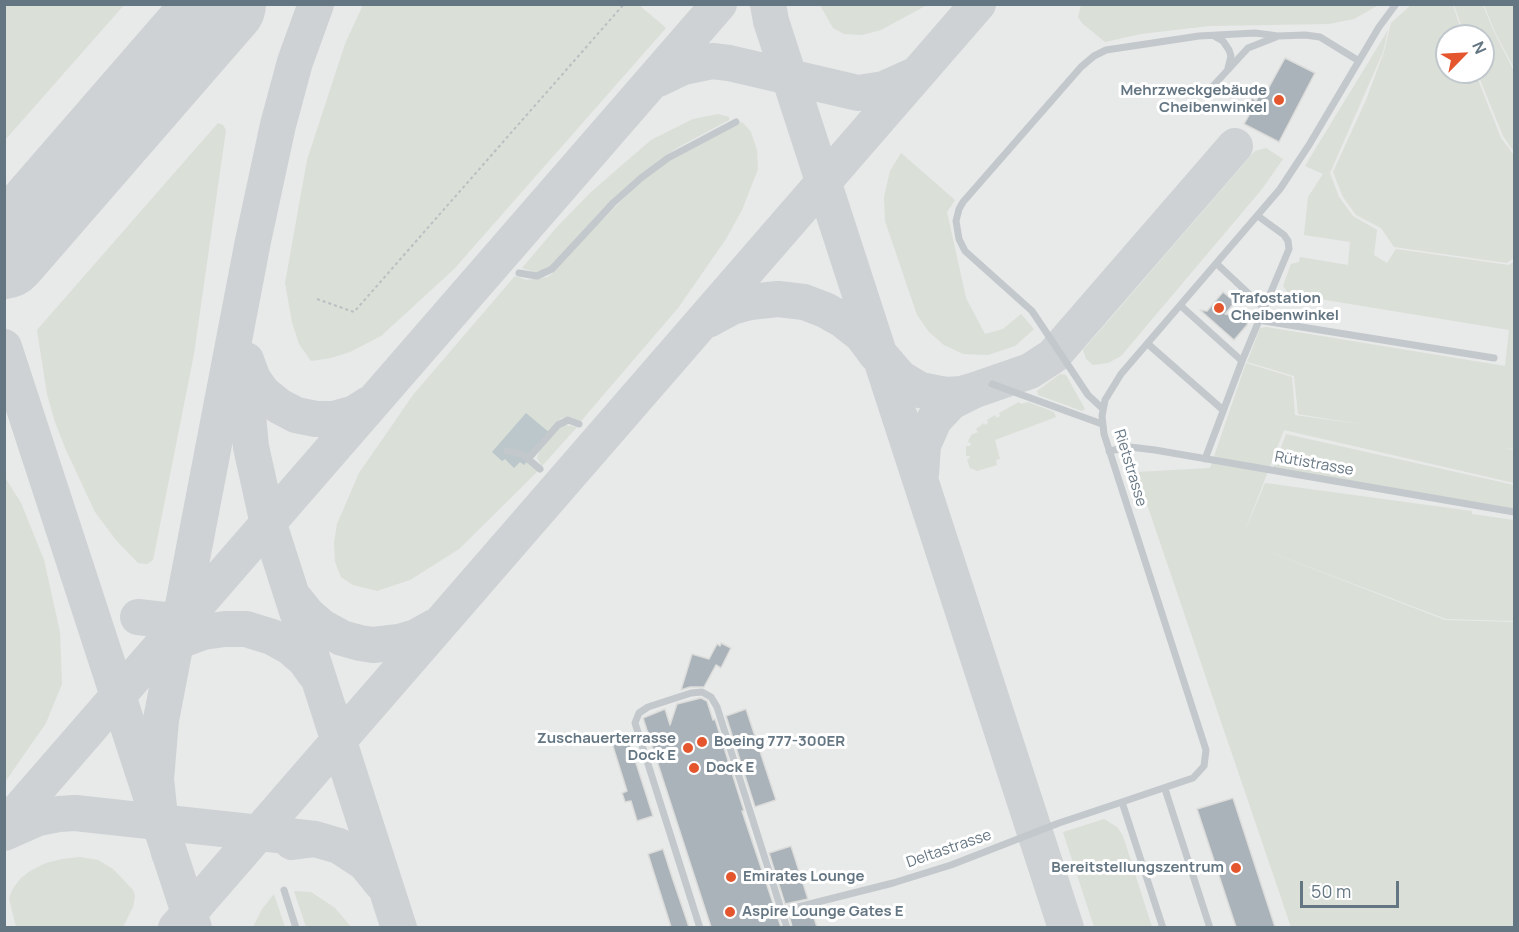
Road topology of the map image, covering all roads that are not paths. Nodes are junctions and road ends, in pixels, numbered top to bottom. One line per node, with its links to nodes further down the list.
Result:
1 (1396, 4): 4 (lane, Rietstrasse)
2 (1212, 35): 3 (lane); 5 (lane); 18 (lane)
3 (1278, 36): 4 (lane); 5 (lane)
4 (1359, 61): 8 (lane, Rietstrasse)
5 (1227, 70): 6 (lane)
6 (1213, 86)
7 (736, 122): 10 (lane)
8 (1258, 216): 9 (lane, Rietstrasse); 12 (lane)
9 (1217, 264): 11 (lane, Rietstrasse); 12 (lane)
10 (519, 273)
11 (1181, 306): 14 (lane, Rietstrasse); 16 (lane)
12 (1264, 308): 13 (lane)
13 (1258, 321): 15 (lane); 16 (lane)
14 (1148, 344): 18 (lane, Rietstrasse); 19 (lane)
15 (1494, 358)
16 (1242, 361): 19 (lane)
17 (993, 384): 21 (lane)
18 (1103, 409): 21 (lane, Rietstrasse)
19 (1223, 410): 25 (lane)
20 (579, 424): 24 (lane)
21 (1102, 424): 23 (lane, Rietstrasse)
22 (507, 451): 24 (lane)
23 (1109, 451): 25 (lane, Rütistrasse); 28 (lane, Rietstrasse)
24 (528, 459): 26 (lane)
25 (1205, 459): 27 (lane, Rütistrasse)
26 (540, 469)
27 (1515, 512)
28 (1165, 789): 29 (lane, Rietstrasse); 36 (lane)
29 (1122, 802): 31 (lane, Deltastrasse); 35 (lane)
30 (284, 890): 32 (lane)
31 (782, 911): 33 (lane); 34 (lane)
32 (296, 927)
33 (700, 927)
34 (788, 927)
35 (1163, 927)
36 (1210, 927)

